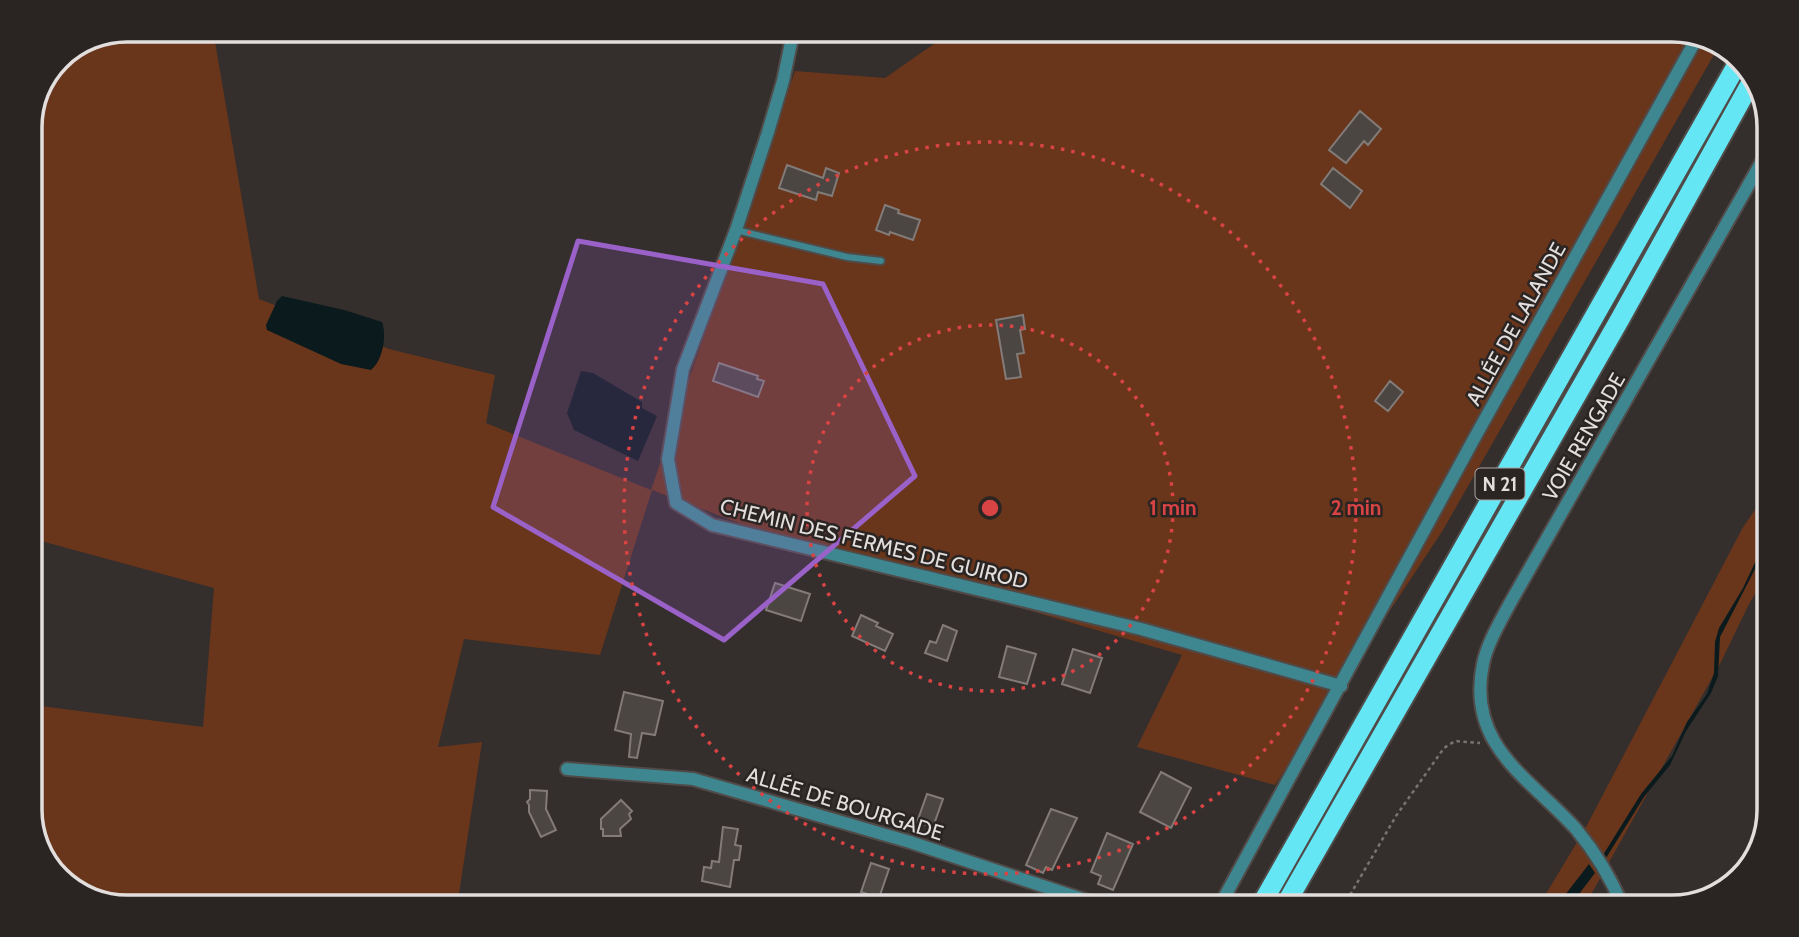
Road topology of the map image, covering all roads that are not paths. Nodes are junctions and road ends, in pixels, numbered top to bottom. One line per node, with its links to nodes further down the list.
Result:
1 (791, 42): 6 (street, CHEMIN DES FERMES DE GUIROD)
2 (1693, 45): 8 (street, ALLÉE DE LALANDE)
3 (1734, 69): 12 (highway, N 21)
4 (1747, 89): 13 (highway, N 21)
5 (1757, 170): 14 (street, VOIE RENGADE)
6 (736, 230): 7 (lane); 8 (street, CHEMIN DES FERMES DE GUIROD)
7 (881, 261)
8 (1341, 686): 11 (street, ALLÉE DE LALANDE)
9 (567, 769): 10 (street, ALLÉE DE BOURGADE)
10 (1070, 895)
11 (1225, 895)
12 (1267, 895)
13 (1291, 895)
14 (1617, 895)

